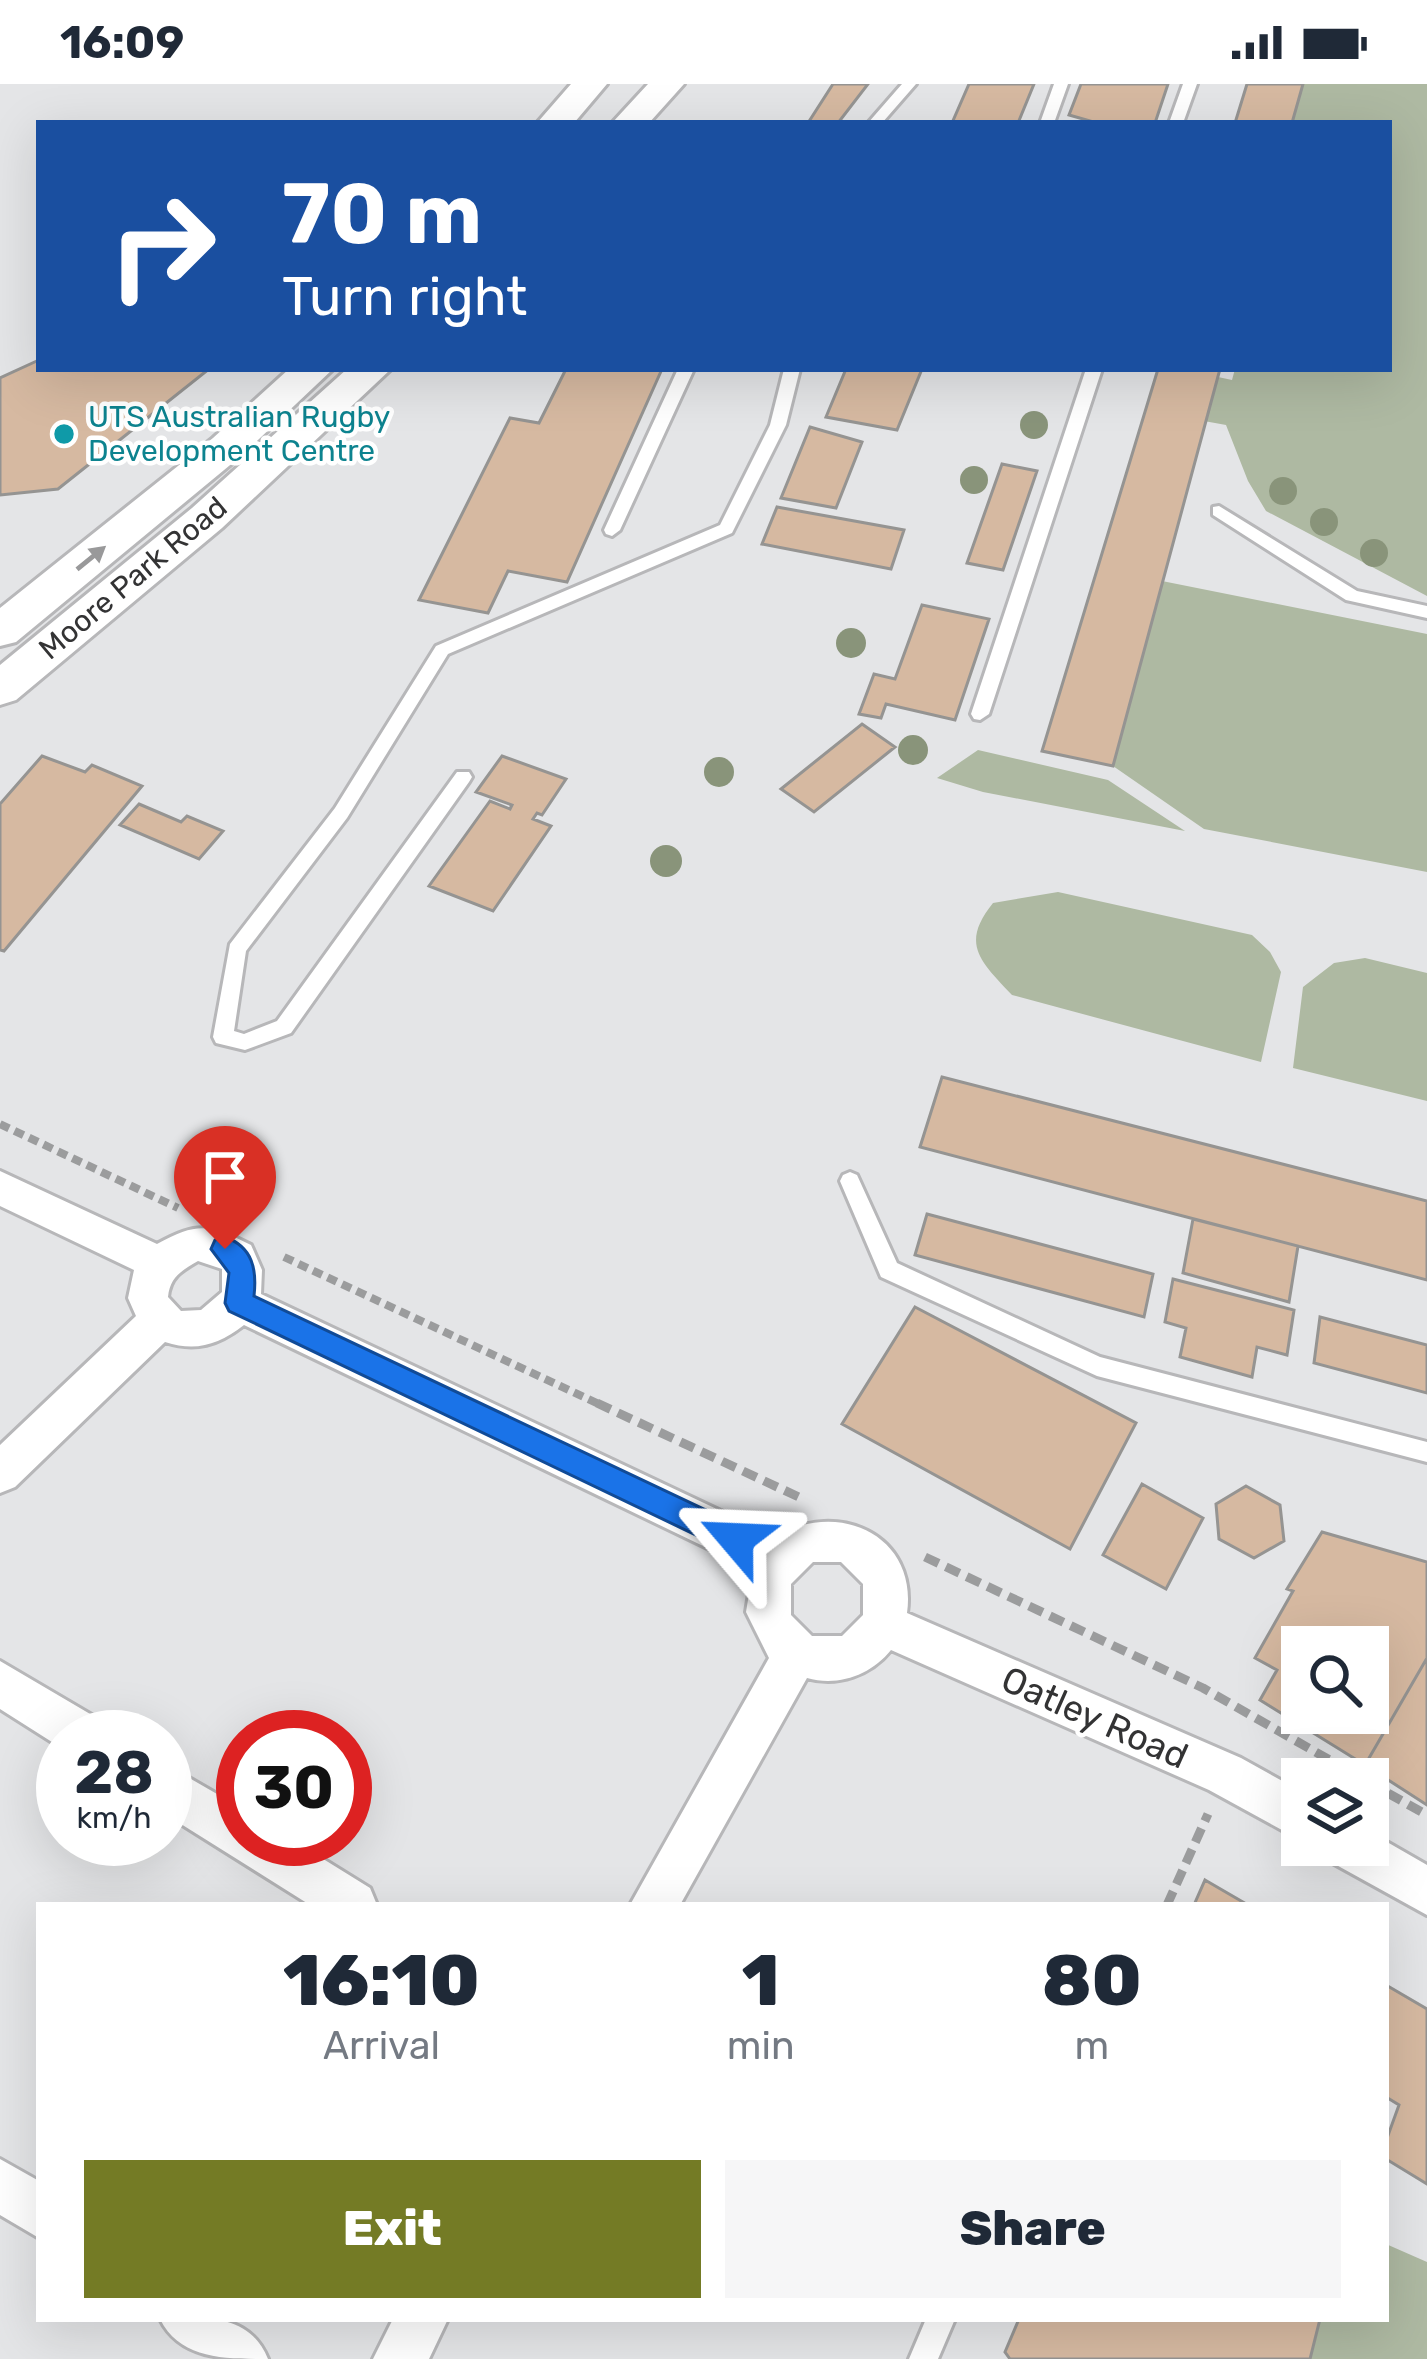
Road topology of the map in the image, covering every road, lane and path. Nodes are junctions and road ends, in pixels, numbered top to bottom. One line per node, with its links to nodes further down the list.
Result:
1 (590, 84): 7 (main road)
2 (634, 84): 8 (main road)
3 (667, 84): 9 (main road)
4 (909, 84): 10 (lane)
5 (1061, 84): 11 (lane)
6 (1190, 84): 12 (lane)
7 (558, 120)
8 (606, 120)
9 (633, 120)
10 (878, 120)
11 (1049, 120)
12 (1177, 120)
13 (363, 372): 17 (main road, Moore Park Road)
14 (685, 372): 19 (lane)
15 (791, 372): 24 (lane)
16 (1093, 372): 23 (lane)
17 (307, 392): 21 (main road, Moore Park Road, one-way to 17); 22 (main road, Moore Park Road)
18 (1220, 511): 20 (lane)
19 (612, 530)
20 (1427, 612)
21 (0, 631)
22 (0, 689)
23 (980, 714)
24 (463, 777)
25 (0, 1124): 28 (path)
26 (850, 1181): 33 (lane)
27 (0, 1188): 30 (street)
28 (185, 1211)
29 (270, 1251): 35 (path)
30 (158, 1263): 31 (street); 32 (street)
31 (239, 1303): 32 (street); 37 (street)
32 (159, 1321): 34 (street)
33 (1427, 1452)
34 (0, 1473)
35 (821, 1508)
36 (906, 1548): 42 (path)
37 (780, 1561): 38 (street); 39 (street)
38 (884, 1624): 39 (street); 43 (street, Oatley Road)
39 (797, 1652): 51 (street)
40 (0, 1683): 41 (street)
41 (43, 1710)
42 (1326, 1758)
43 (1226, 1774): 45 (street, Oatley Road); 52 (path)
44 (1389, 1794): 46 (path)
45 (1281, 1807)
46 (1427, 1816)
47 (292, 1866): 50 (street)
48 (1384, 1866): 49 (street)
49 (1427, 1891)
50 (348, 1902)
51 (656, 1902)
52 (1168, 1902)
53 (0, 2184): 54 (street)
54 (36, 2210)
55 (190, 2322): 58 (street)
56 (420, 2322): 59 (street)
57 (939, 2322): 60 (lane)
58 (241, 2359)
59 (400, 2359)
60 (923, 2359)

